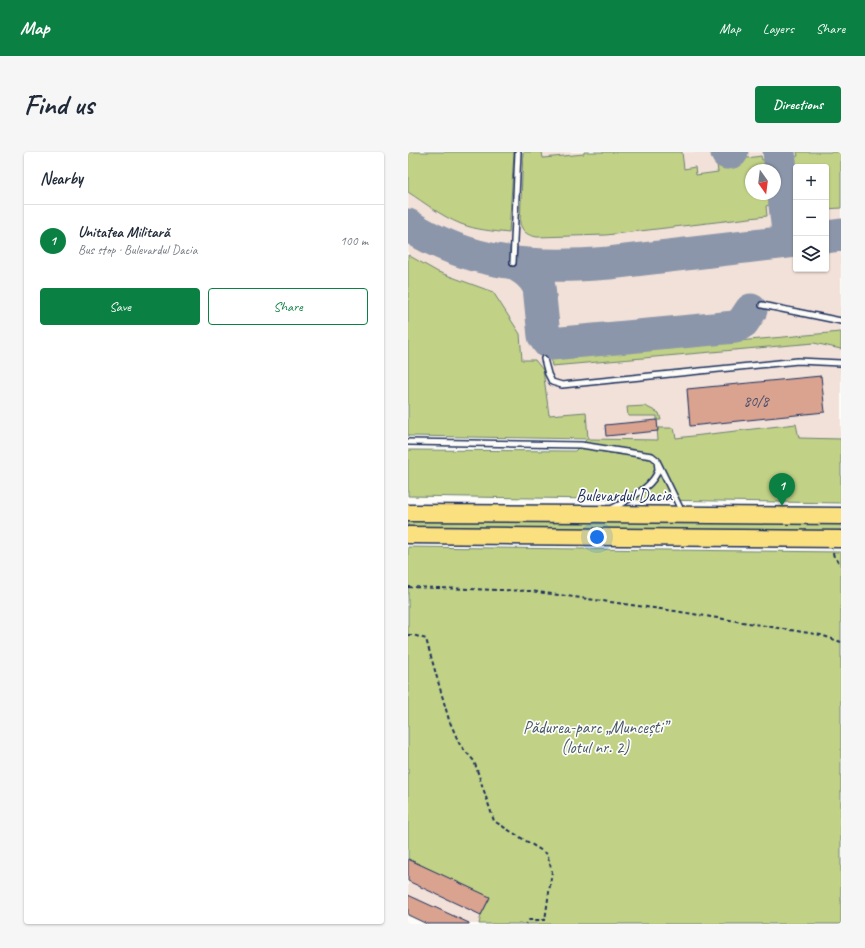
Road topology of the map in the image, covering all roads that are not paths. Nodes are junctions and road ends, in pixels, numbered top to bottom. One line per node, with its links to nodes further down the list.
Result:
1 (518, 152): 2 (lane)
2 (513, 263)
3 (762, 305): 4 (lane)
4 (841, 321)
5 (544, 359): 6 (lane)
6 (841, 363)
7 (408, 442): 8 (lane)
8 (657, 460): 10 (lane); 11 (lane)
9 (408, 513): 11 (main road, Bulevardul Dacia)
10 (683, 514): 11 (main road, Bulevardul Dacia); 12 (main road, Bulevardul Dacia)
11 (600, 515)
12 (841, 516)
13 (408, 535): 14 (main road)
14 (841, 539)

